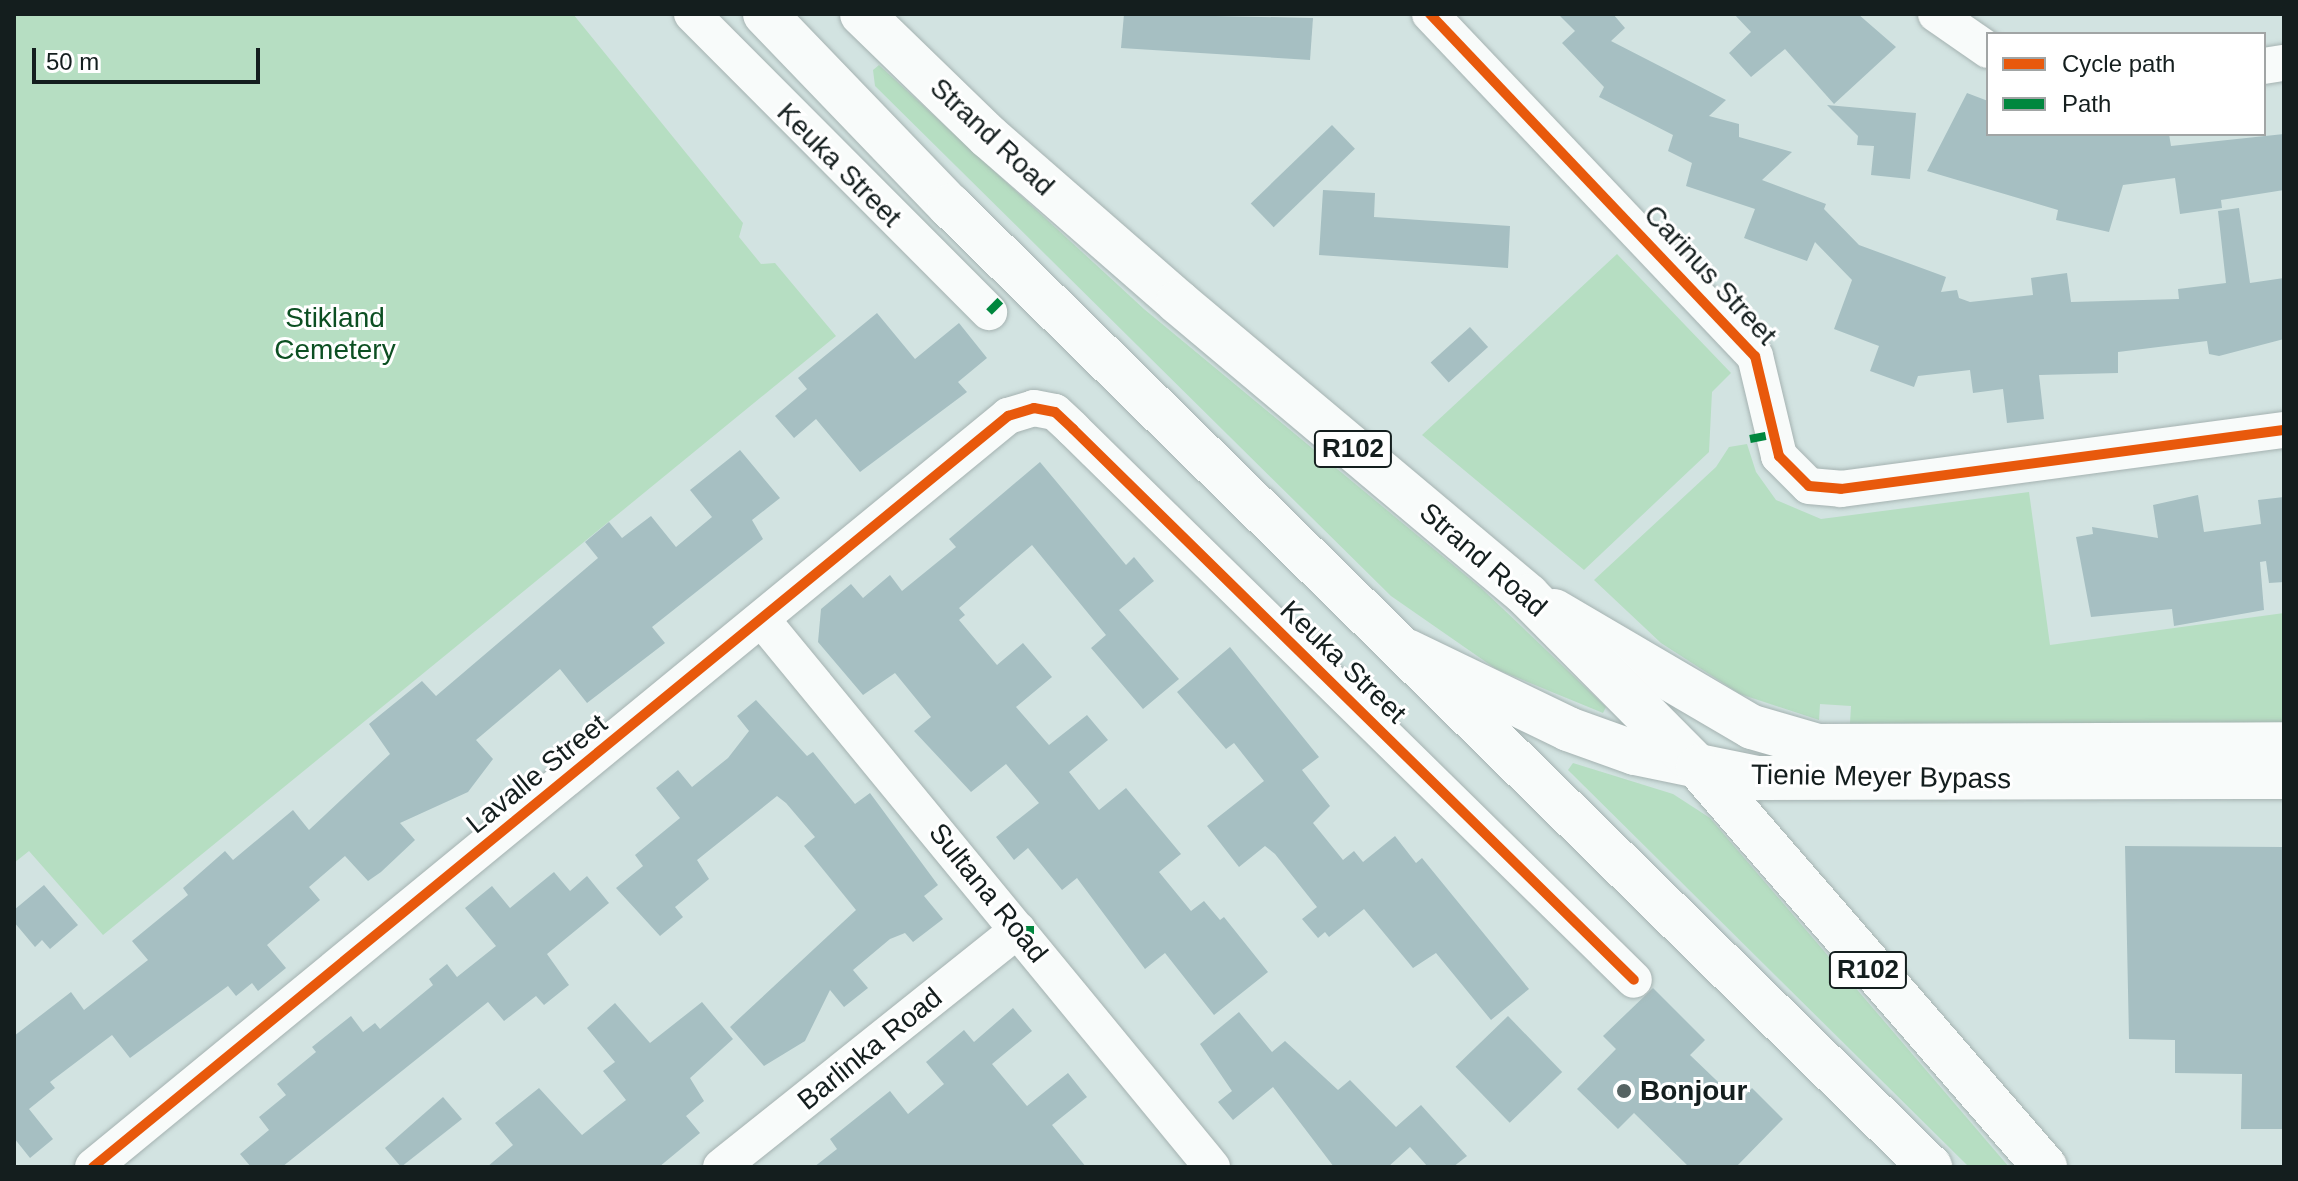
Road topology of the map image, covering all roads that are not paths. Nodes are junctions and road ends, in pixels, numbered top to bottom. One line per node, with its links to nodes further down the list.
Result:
1 (692, 14): 7 (street, Keuka Street)
2 (765, 14): 12 (main road)
3 (862, 14): 10 (main road, Strand Road / R102)
4 (1936, 14): 6 (street)
5 (1444, 19): 9 (street, Carinus Street)
6 (1986, 49)
7 (989, 312)
8 (1008, 416): 11 (street, Lavalle Street); 17 (street, Keuka Street)
9 (2284, 430)
10 (1528, 596): 13 (main road, Tienie Meyer Bypass); 14 (main road, Strand Road / R102)
11 (763, 621): 16 (street, Sultana Road); 18 (street, Lavalle Street)
12 (1406, 650): 14 (main road, Tienie Meyer Bypass); 21 (main road)
13 (2284, 744)
14 (1698, 767): 15 (main road, Tienie Meyer Bypass); 22 (main road, Strand Road / R102)
15 (2284, 777)
16 (1018, 930): 19 (street, Barlinka Road); 20 (street, Sultana Road)
17 (1634, 980)
18 (93, 1167)
19 (721, 1167)
20 (1212, 1167)
21 (1930, 1167)
22 (2045, 1167)

